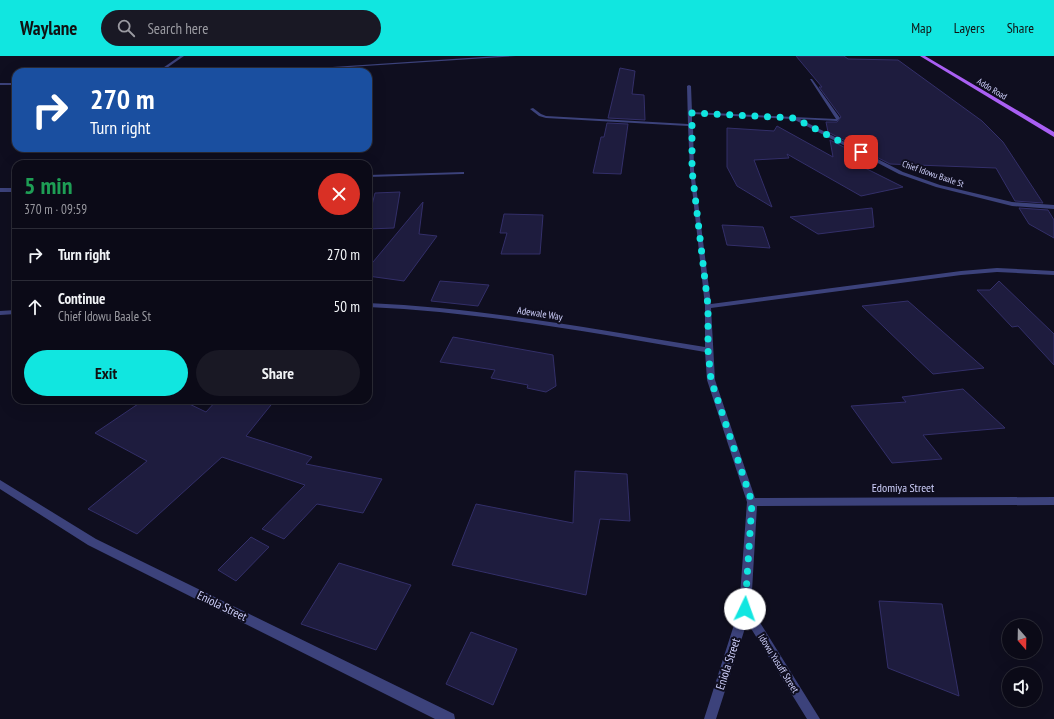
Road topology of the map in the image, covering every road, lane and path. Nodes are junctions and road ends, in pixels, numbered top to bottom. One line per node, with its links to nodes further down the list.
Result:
1 (182, 56): 5 (street)
2 (514, 56): 6 (street)
3 (922, 56): 16 (main road, Addo Road)
4 (933, 56): 14 (main road, Addo Road)
5 (164, 68)
6 (321, 68)
7 (810, 80): 13 (street)
8 (0, 84): 9 (street)
9 (12, 84)
10 (690, 86): 12 (street)
11 (532, 110): 15 (street)
12 (692, 113): 13 (street); 15 (street)
13 (794, 118): 21 (street, Chief Idowu Baale St)
14 (1044, 121)
15 (692, 125): 24 (street)
16 (1054, 135)
17 (462, 173): 18 (street)
18 (372, 176)
19 (0, 190): 20 (street)
20 (12, 190)
21 (1054, 207)
22 (1054, 272): 24 (street)
23 (372, 305): 27 (street, Adewale Way)
24 (708, 306): 27 (street)
25 (12, 312): 26 (street)
26 (0, 313)
27 (708, 350): 30 (street)
28 (0, 484): 32 (street, Eniola Street)
29 (1054, 501): 30 (street, Edomiya Street)
30 (752, 502): 31 (street)
31 (745, 609): 33 (street, Eniola Street); 34 (street, Idowu Yusuff Street)
32 (449, 719)
33 (710, 719)
34 (814, 719)

